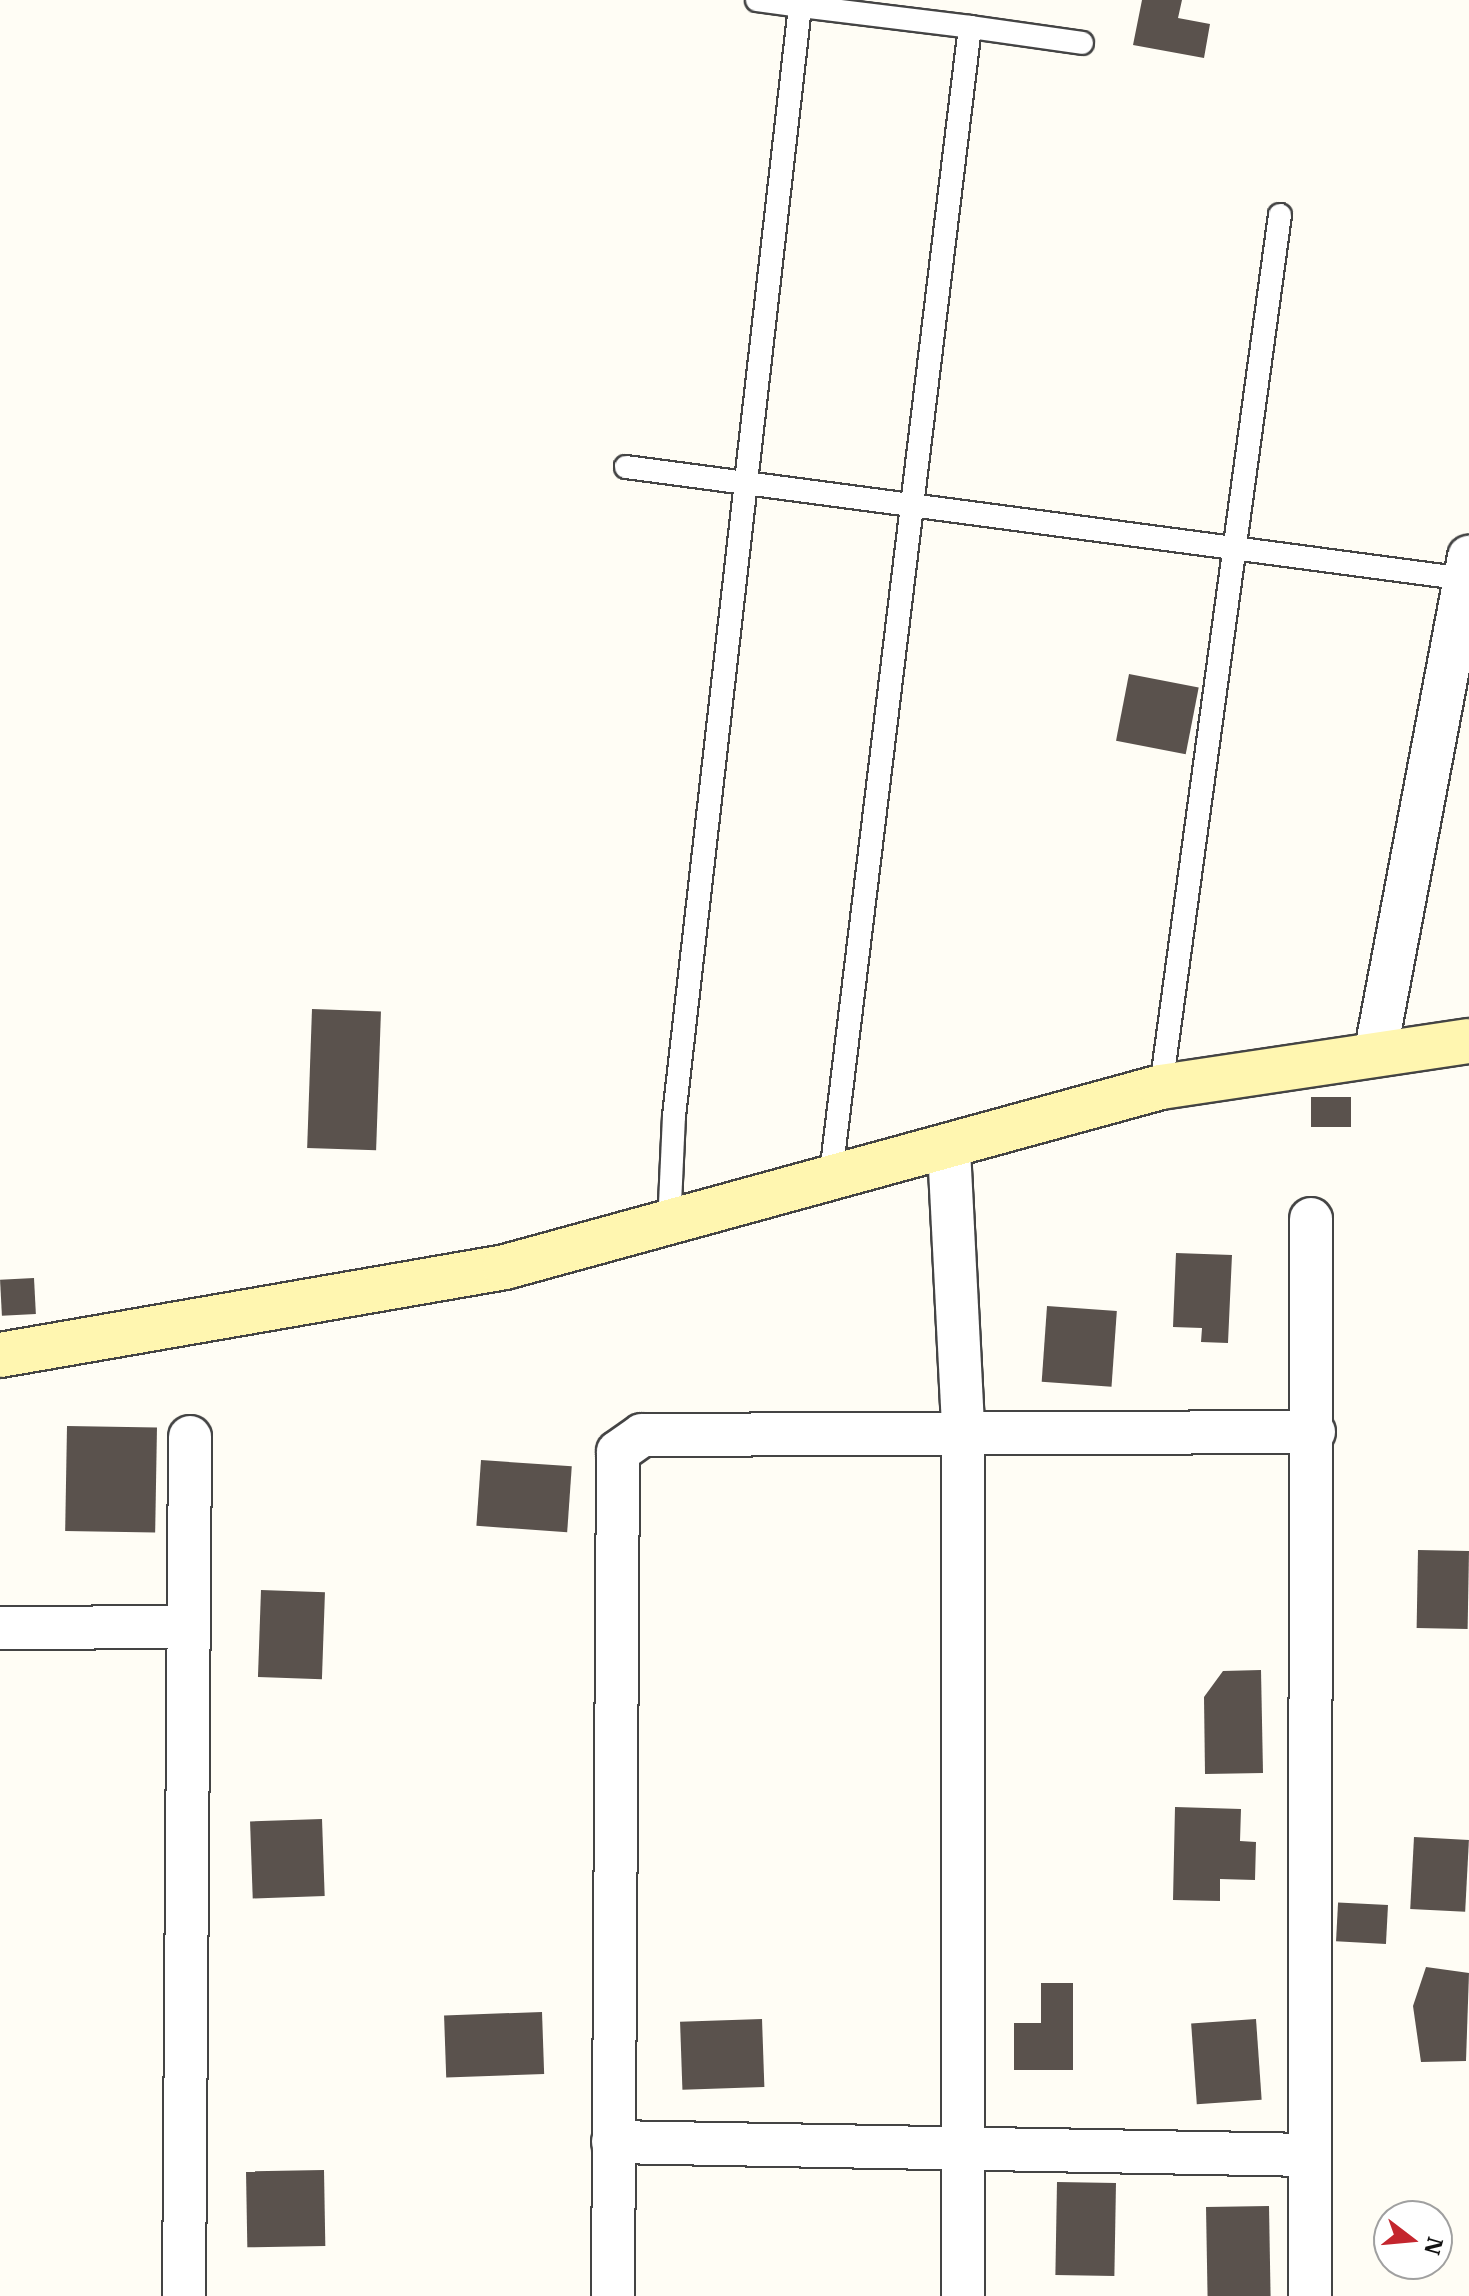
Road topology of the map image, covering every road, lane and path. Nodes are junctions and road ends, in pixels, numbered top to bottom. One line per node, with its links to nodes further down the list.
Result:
1 (757, 0): 2 (lane)
2 (800, 6): 3 (lane); 7 (lane)
3 (970, 27): 4 (lane); 8 (lane)
4 (1082, 43)
5 (1280, 215): 9 (lane)
6 (626, 467): 7 (lane)
7 (746, 483): 8 (lane); 17 (lane)
8 (912, 505): 9 (lane); 15 (lane)
9 (1233, 548): 10 (lane); 13 (lane)
10 (1467, 568): 12 (street)
11 (1469, 1041): 12 (street)
12 (1376, 1050): 13 (street)
13 (1161, 1087): 14 (street)
14 (949, 1149): 15 (street); 19 (street)
15 (830, 1182): 17 (street)
16 (1311, 1219): 20 (street)
17 (669, 1226): 18 (street)
18 (0, 1355)
19 (963, 1428): 20 (street); 24 (street); 25 (street)
20 (1314, 1432): 26 (street)
21 (190, 1437): 22 (street)
22 (189, 1627): 23 (street); 27 (street)
23 (0, 1628)
24 (613, 2142): 25 (street); 28 (street)
25 (965, 2151): 26 (street); 29 (street)
26 (1310, 2155): 30 (street)
27 (184, 2296)
28 (613, 2296)
29 (963, 2296)
30 (1310, 2296)

